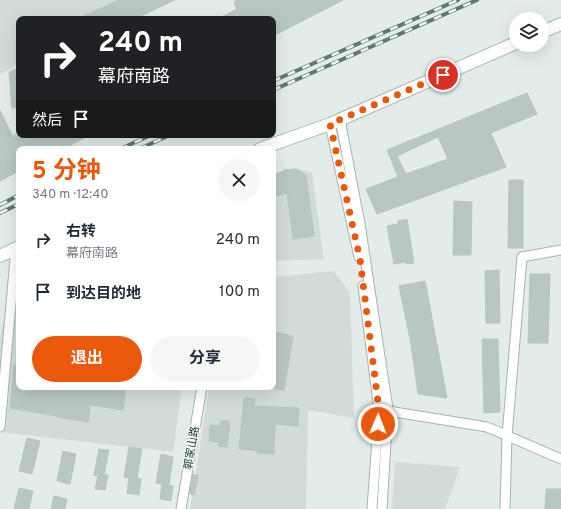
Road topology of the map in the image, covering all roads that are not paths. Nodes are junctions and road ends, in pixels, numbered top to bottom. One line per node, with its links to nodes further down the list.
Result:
1 (561, 24): 2 (street)
2 (549, 29)
3 (509, 46): 4 (street)
4 (335, 121): 5 (street); 11 (street); 17 (street)
5 (268, 146)
6 (16, 249): 8 (street)
7 (561, 249): 13 (street)
8 (0, 256)
9 (16, 268): 12 (street)
10 (201, 390): 15 (street, 郭家山路)
11 (379, 410): 13 (street); 16 (street)
12 (0, 427)
13 (506, 436): 14 (street); 18 (street)
14 (561, 459)
15 (181, 509)
16 (372, 509)
17 (382, 509)
18 (505, 509)

